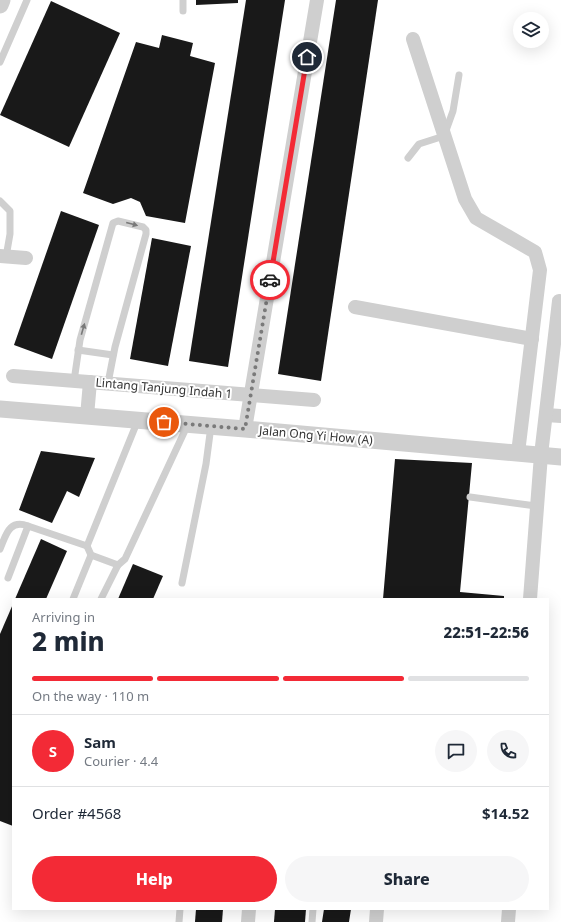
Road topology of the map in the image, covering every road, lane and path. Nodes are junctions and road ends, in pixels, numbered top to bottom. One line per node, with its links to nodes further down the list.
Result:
1 (2, 0): 5 (street)
2 (27, 0): 8 (lane)
3 (183, 0): 6 (lane)
4 (317, 0): 25 (street)
5 (0, 5)
6 (183, 11)
7 (413, 39): 10 (street)
8 (0, 62)
9 (459, 75): 10 (lane)
10 (444, 136): 11 (lane); 17 (street)
11 (408, 158)
12 (0, 201): 13 (lane)
13 (3, 257): 14 (street)
14 (26, 258)
15 (559, 301): 18 (street)
16 (355, 307): 17 (street)
17 (532, 339): 35 (street)
18 (558, 344): 28 (street)
19 (78, 350): 20 (lane); 20 (lane, one-way to 20); 22 (lane)
20 (113, 355): 24 (lane)
21 (13, 376): 22 (street, Lintang Tanjung Indah 1)
22 (74, 381): 23 (street, Lintang Tanjung Indah 1)
23 (90, 382): 24 (street, Lintang Tanjung Indah 1); 29 (street)
24 (108, 384): 25 (street, Lintang Tanjung Indah 1)
25 (250, 395): 26 (street, Lintang Tanjung Indah 1); 34 (street)
26 (314, 400)
27 (0, 409): 29 (street, Jalan Ong Yi How (A))
28 (546, 414): 30 (street); 36 (street)
29 (87, 416): 31 (street, Jalan Ong Yi How (A))
30 (561, 416)
31 (139, 420): 32 (street, Jalan Ong Yi How (A)); 41 (lane)
32 (188, 424): 33 (street, Jalan Ong Yi How (A)); 44 (lane)
33 (211, 426): 34 (street, Jalan Ong Yi How (A)); 46 (lane)
34 (245, 429): 35 (street, Jalan Ong Yi How (A))
35 (518, 453): 36 (street, Jalan Ong Yi How (A))
36 (541, 455): 37 (street, Jalan Ong Yi How (A)); 39 (street)
37 (561, 457)
38 (470, 498): 39 (lane)
39 (536, 506): 49 (street)
40 (28, 526): 41 (lane); 42 (lane); 45 (lane)
41 (87, 546): 43 (lane)
42 (0, 549)
43 (91, 555): 44 (lane); 47 (lane)
44 (118, 565): 48 (lane)
45 (8, 578)
46 (182, 583)
47 (73, 598)
48 (102, 598)
49 (530, 598)
50 (180, 910): 55 (lane)
51 (249, 910): 56 (street)
52 (313, 910): 57 (lane)
53 (377, 910): 58 (street)
54 (509, 910): 59 (street)
55 (179, 922)
56 (248, 922)
57 (312, 922)
58 (376, 922)
59 (508, 922)

